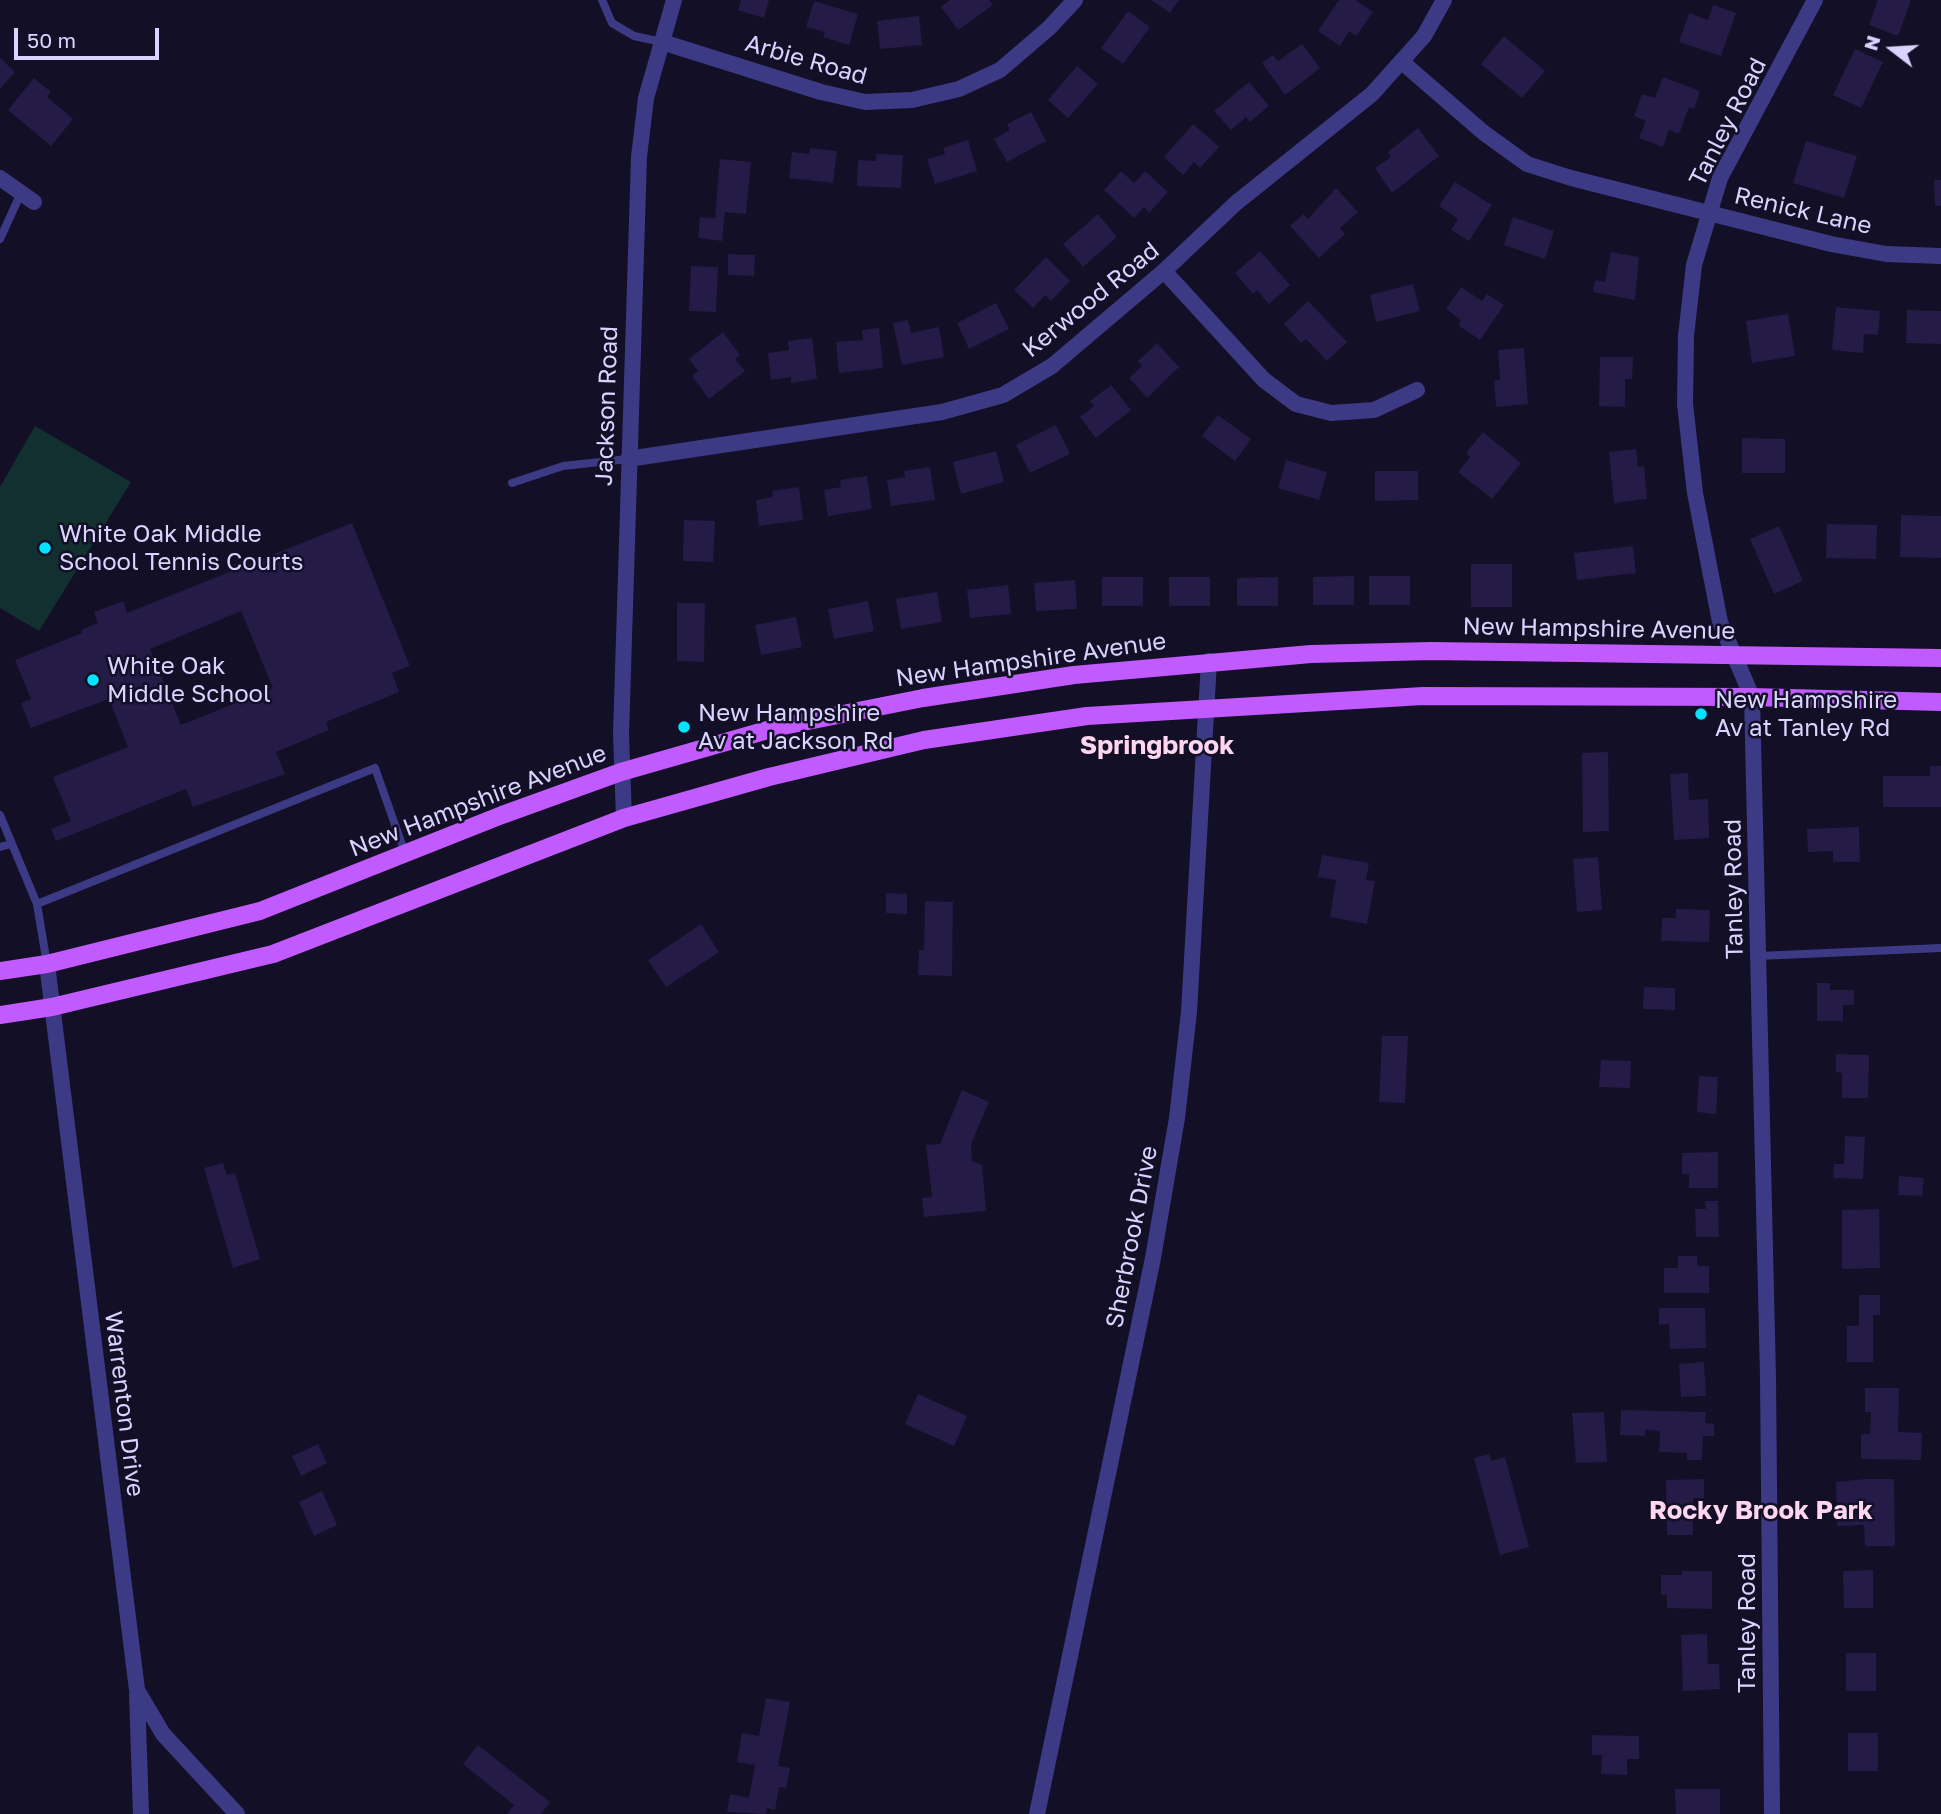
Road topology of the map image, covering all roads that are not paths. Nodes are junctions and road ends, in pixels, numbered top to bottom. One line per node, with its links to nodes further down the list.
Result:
1 (602, 0): 6 (lane)
2 (674, 0): 6 (street, Jackson Road)
3 (1075, 0): 6 (street, Arbie Road)
4 (1444, 0): 7 (street, Kerwood Road)
5 (1815, 0): 10 (street, Tanley Road)
6 (662, 42): 15 (street, Jackson Road)
7 (1402, 62): 10 (street, Renick Lane); 13 (street, Kerwood Road)
8 (0, 178): 9 (street)
9 (27, 198): 11 (lane)
10 (1709, 211): 12 (street, Renick Lane); 17 (street, Tanley Road)
11 (0, 239)
12 (1941, 256)
13 (1164, 271): 14 (street); 15 (street, Kerwood Road)
14 (1417, 390)
15 (628, 459): 16 (lane); 23 (street, Jackson Road)
16 (512, 483)
17 (1734, 655): 18 (main road, New Hampshire Avenue); 19 (main road, New Hampshire Avenue); 20 (street, Tanley Road)
18 (1941, 658)
19 (1209, 661): 22 (street, Sherbrook Drive); 23 (main road, New Hampshire Avenue)
20 (1752, 697): 21 (main road); 22 (main road); 31 (street, Tanley Road)
21 (1941, 702)
22 (1206, 707): 25 (main road); 39 (street, Sherbrook Drive)
23 (621, 772): 25 (street, Jackson Road); 28 (main road, New Hampshire Avenue)
24 (0, 814): 26 (lane)
25 (624, 818): 34 (main road)
26 (11, 844): 27 (lane); 29 (lane)
27 (0, 848)
28 (405, 853): 29 (lane); 32 (main road, New Hampshire Avenue)
29 (37, 904): 32 (lane)
30 (1941, 948): 31 (lane)
31 (1758, 956): 40 (street, Tanley Road)
32 (47, 964): 33 (main road, New Hampshire Avenue); 34 (street, Warrenton Drive)
33 (0, 971)
34 (52, 1007): 35 (main road); 36 (street, Warrenton Drive)
35 (0, 1015)
36 (137, 1690): 37 (street); 38 (street, Warrenton Drive)
37 (141, 1814)
38 (237, 1814)
39 (1037, 1814)
40 (1772, 1814)

